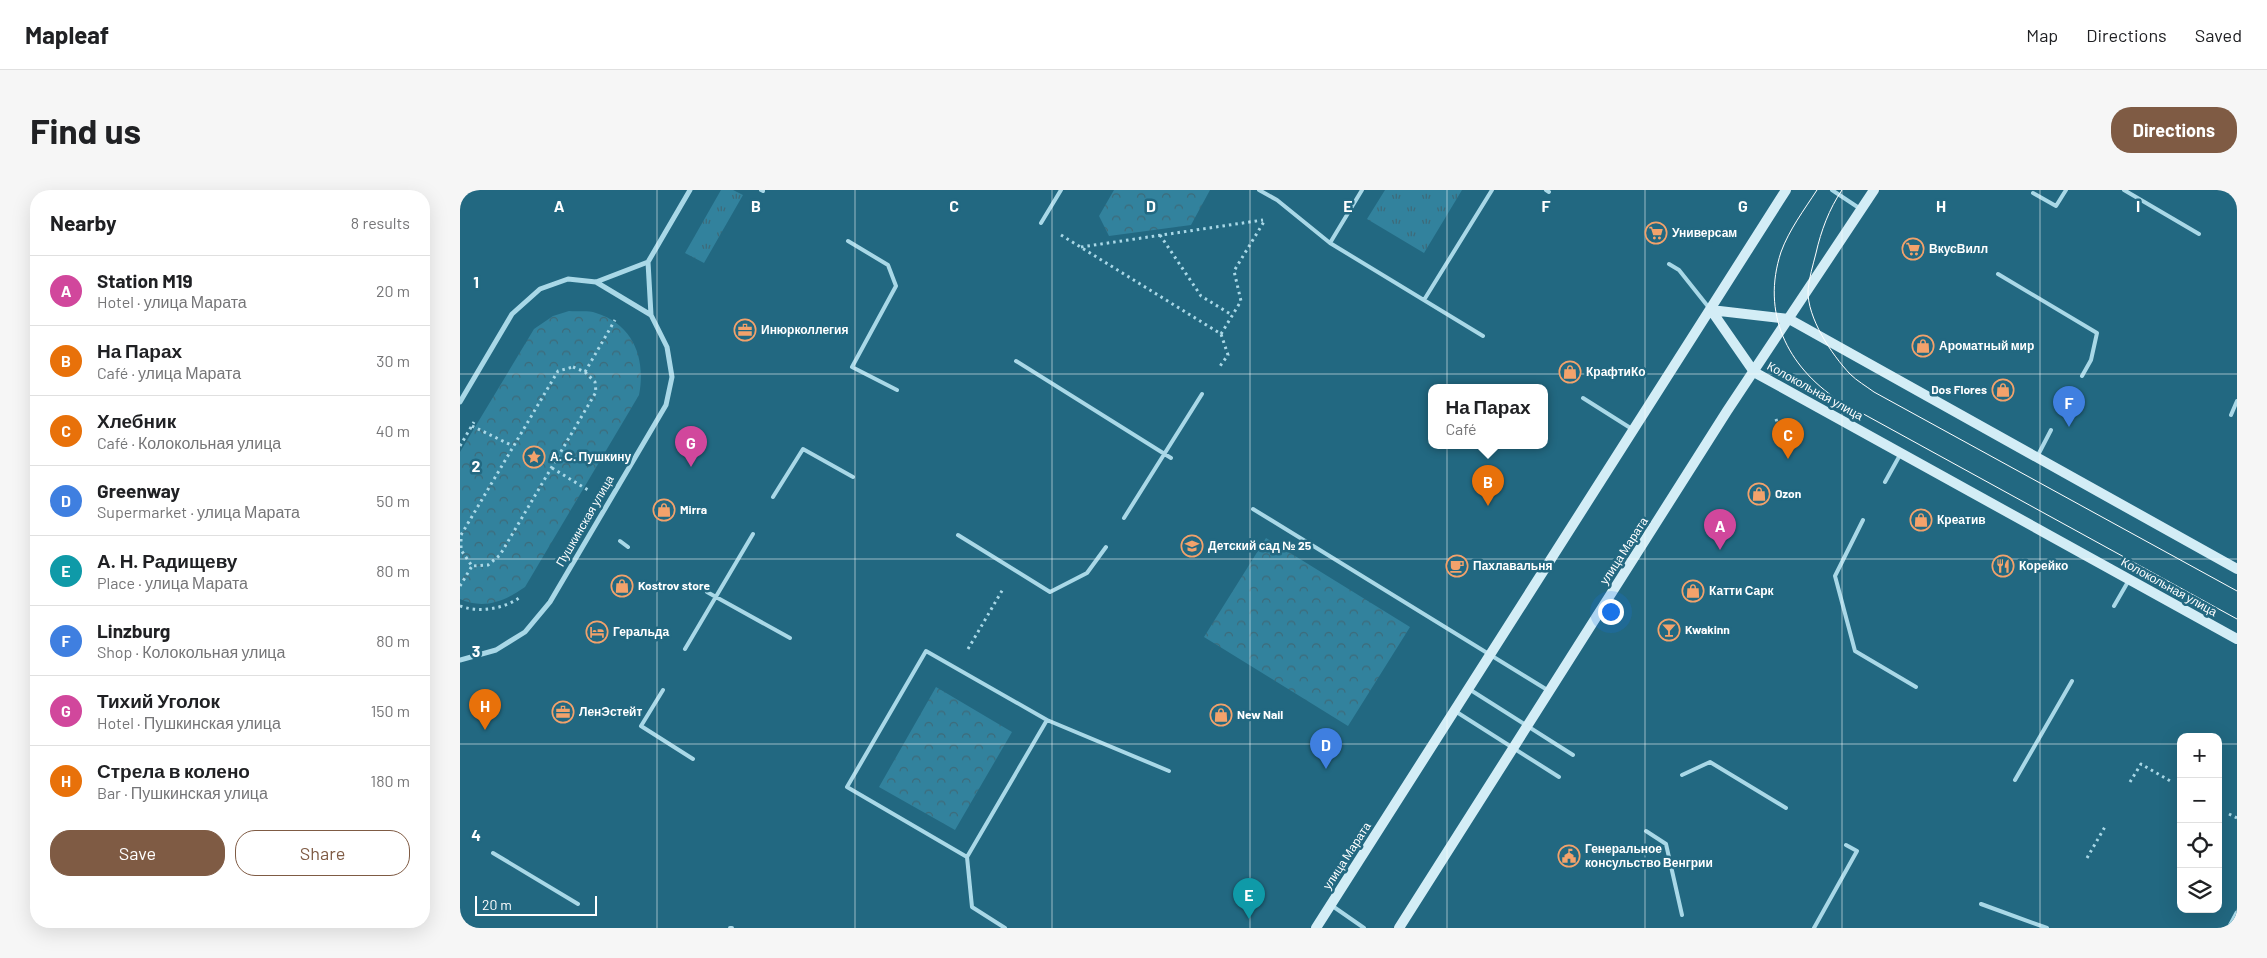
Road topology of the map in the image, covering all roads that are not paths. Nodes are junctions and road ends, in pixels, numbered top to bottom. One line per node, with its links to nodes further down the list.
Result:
1 (690, 190): 17 (street)
2 (1061, 190): 13 (lane)
3 (1259, 190): 16 (lane)
4 (1362, 190): 16 (lane)
5 (1492, 190): 21 (lane)
6 (1786, 190): 22 (street, улица Марата)
7 (1832, 190): 12 (lane)
8 (1874, 190): 12 (street, улица Марата)
9 (2066, 190): 11 (lane)
10 (2124, 190): 14 (lane)
11 (2033, 193)
12 (1861, 209): 24 (street, улица Марата)
13 (1041, 223)
14 (2199, 234)
15 (848, 241): 29 (lane)
16 (1330, 243): 21 (lane)
17 (648, 262): 20 (street); 23 (street, Пушкинская улица)
18 (1670, 264): 22 (lane)
19 (1998, 274): 28 (lane)
20 (596, 282): 23 (street); 33 (street)
21 (1424, 300): 25 (lane)
22 (1711, 310): 24 (street); 27 (street, Колокольная улица); 35 (street, улица Марата)
23 (651, 315): 61 (street, Пушкинская улица)
24 (1789, 319): 27 (street, улица Марата); 39 (street)
25 (1482, 336)
26 (1016, 361): 38 (lane)
27 (1754, 372): 37 (street, Колокольная улица); 66 (street, улица Марата)
28 (2082, 376)
29 (897, 390)
30 (1202, 394): 38 (lane)
31 (1583, 398): 35 (lane)
32 (2237, 401): 34 (lane)
33 (460, 402)
34 (2230, 415)
35 (1635, 430): 60 (street, улица Марата)
36 (2052, 430): 39 (lane)
37 (1901, 453): 42 (lane); 53 (street, Колокольная улица)
38 (1164, 454): 40 (lane); 45 (lane)
39 (2036, 457): 52 (street)
40 (1171, 458)
41 (853, 477): 43 (lane)
42 (1884, 482)
43 (773, 497)
44 (1253, 509): 60 (lane)
45 (1124, 518)
46 (1863, 520): 63 (lane)
47 (753, 534): 55 (lane)
48 (958, 535): 51 (lane)
49 (620, 541): 50 (lane)
50 (628, 546)
51 (1106, 547)
52 (2237, 569)
53 (2129, 580): 56 (lane); 58 (street, Колокольная улица)
54 (707, 592): 55 (lane)
55 (716, 597): 57 (lane); 59 (lane)
56 (2114, 606)
57 (790, 638)
58 (2237, 638)
59 (685, 649)
60 (1491, 654): 64 (street, улица Марата); 66 (lane)
61 (461, 660)
62 (2072, 681): 76 (lane)
63 (1916, 687)
64 (1469, 689): 67 (street, улица Марата); 69 (lane)
65 (663, 690): 72 (lane)
66 (1549, 691): 69 (street, улица Марата)
67 (1455, 711): 70 (lane); 84 (street, улица Марата)
68 (1047, 720): 73 (lane); 81 (lane); 81 (lane)
69 (1527, 726): 70 (street, улица Марата); 71 (lane)
70 (1513, 748): 75 (lane); 90 (street, улица Марата)
71 (1573, 754)
72 (694, 759)
73 (1169, 771)
74 (1682, 775): 77 (lane)
75 (1559, 777)
76 (2015, 780)
77 (1786, 808)
78 (1646, 831): 86 (lane)
79 (1846, 845): 91 (lane)
80 (493, 853): 82 (lane)
81 (967, 857): 87 (lane)
82 (578, 904)
83 (1981, 904): 92 (lane)
84 (1331, 905): 88 (street, улица Марата); 89 (lane)
85 (2237, 913): 93 (street)
86 (1682, 915)
87 (1005, 928)
88 (1316, 928)
89 (1364, 928)
90 (1399, 928)
91 (1814, 928)
92 (2047, 928)
93 (2229, 928)

